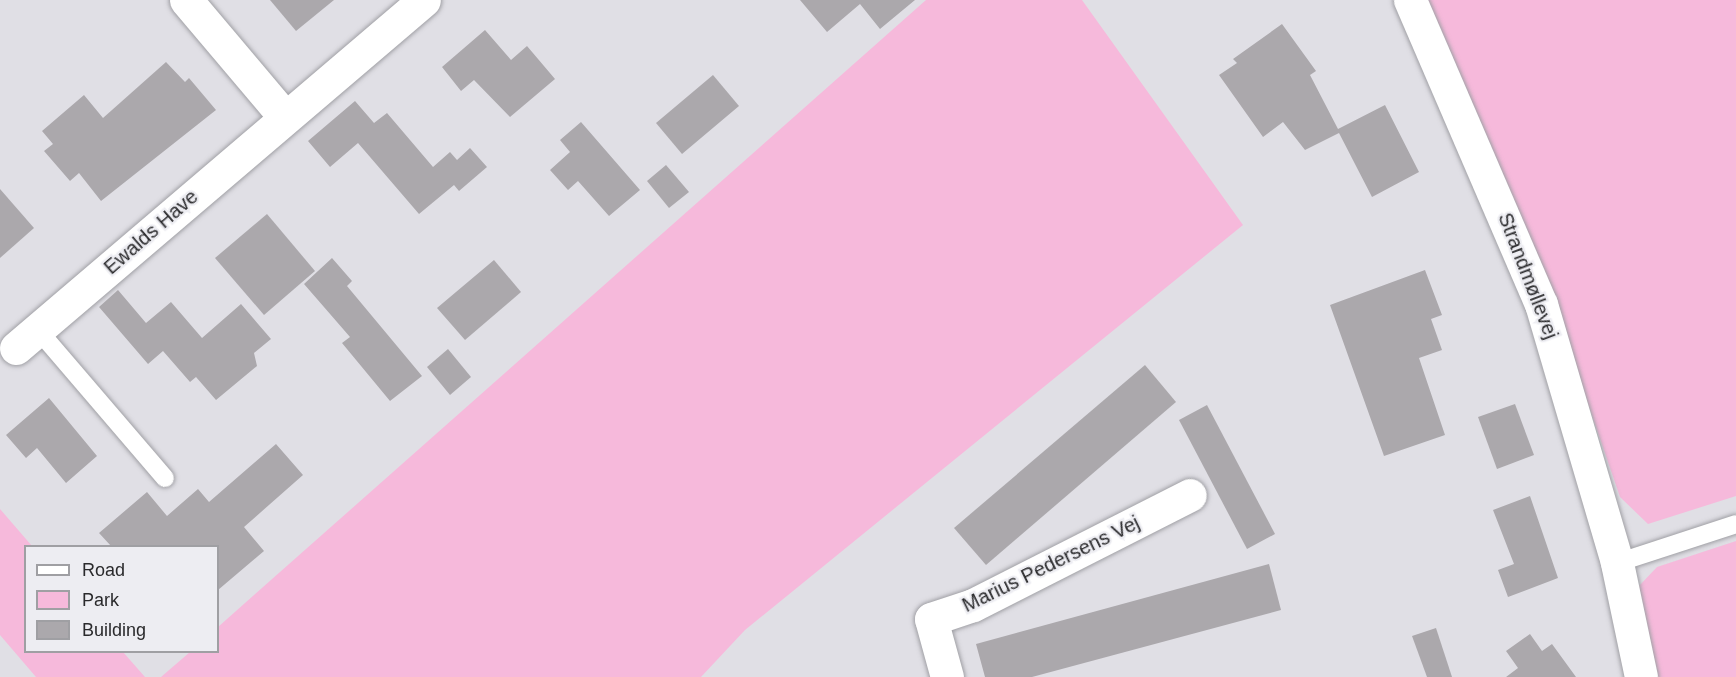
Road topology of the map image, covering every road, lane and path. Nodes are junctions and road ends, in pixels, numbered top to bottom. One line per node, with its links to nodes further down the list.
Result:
1 (186, 0): 4 (street)
2 (424, 0): 4 (street, Ewalds Have)
3 (1410, 0): 9 (street, Strandmøllevej)
4 (285, 117): 5 (street, Ewalds Have)
5 (27, 339): 6 (lane)
6 (165, 478)
7 (1190, 495): 10 (street, Marius Pedersens Vej)
8 (1736, 524): 9 (lane)
9 (1617, 563): 11 (street, Strandmøllevej)
10 (947, 677)
11 (1641, 677)

